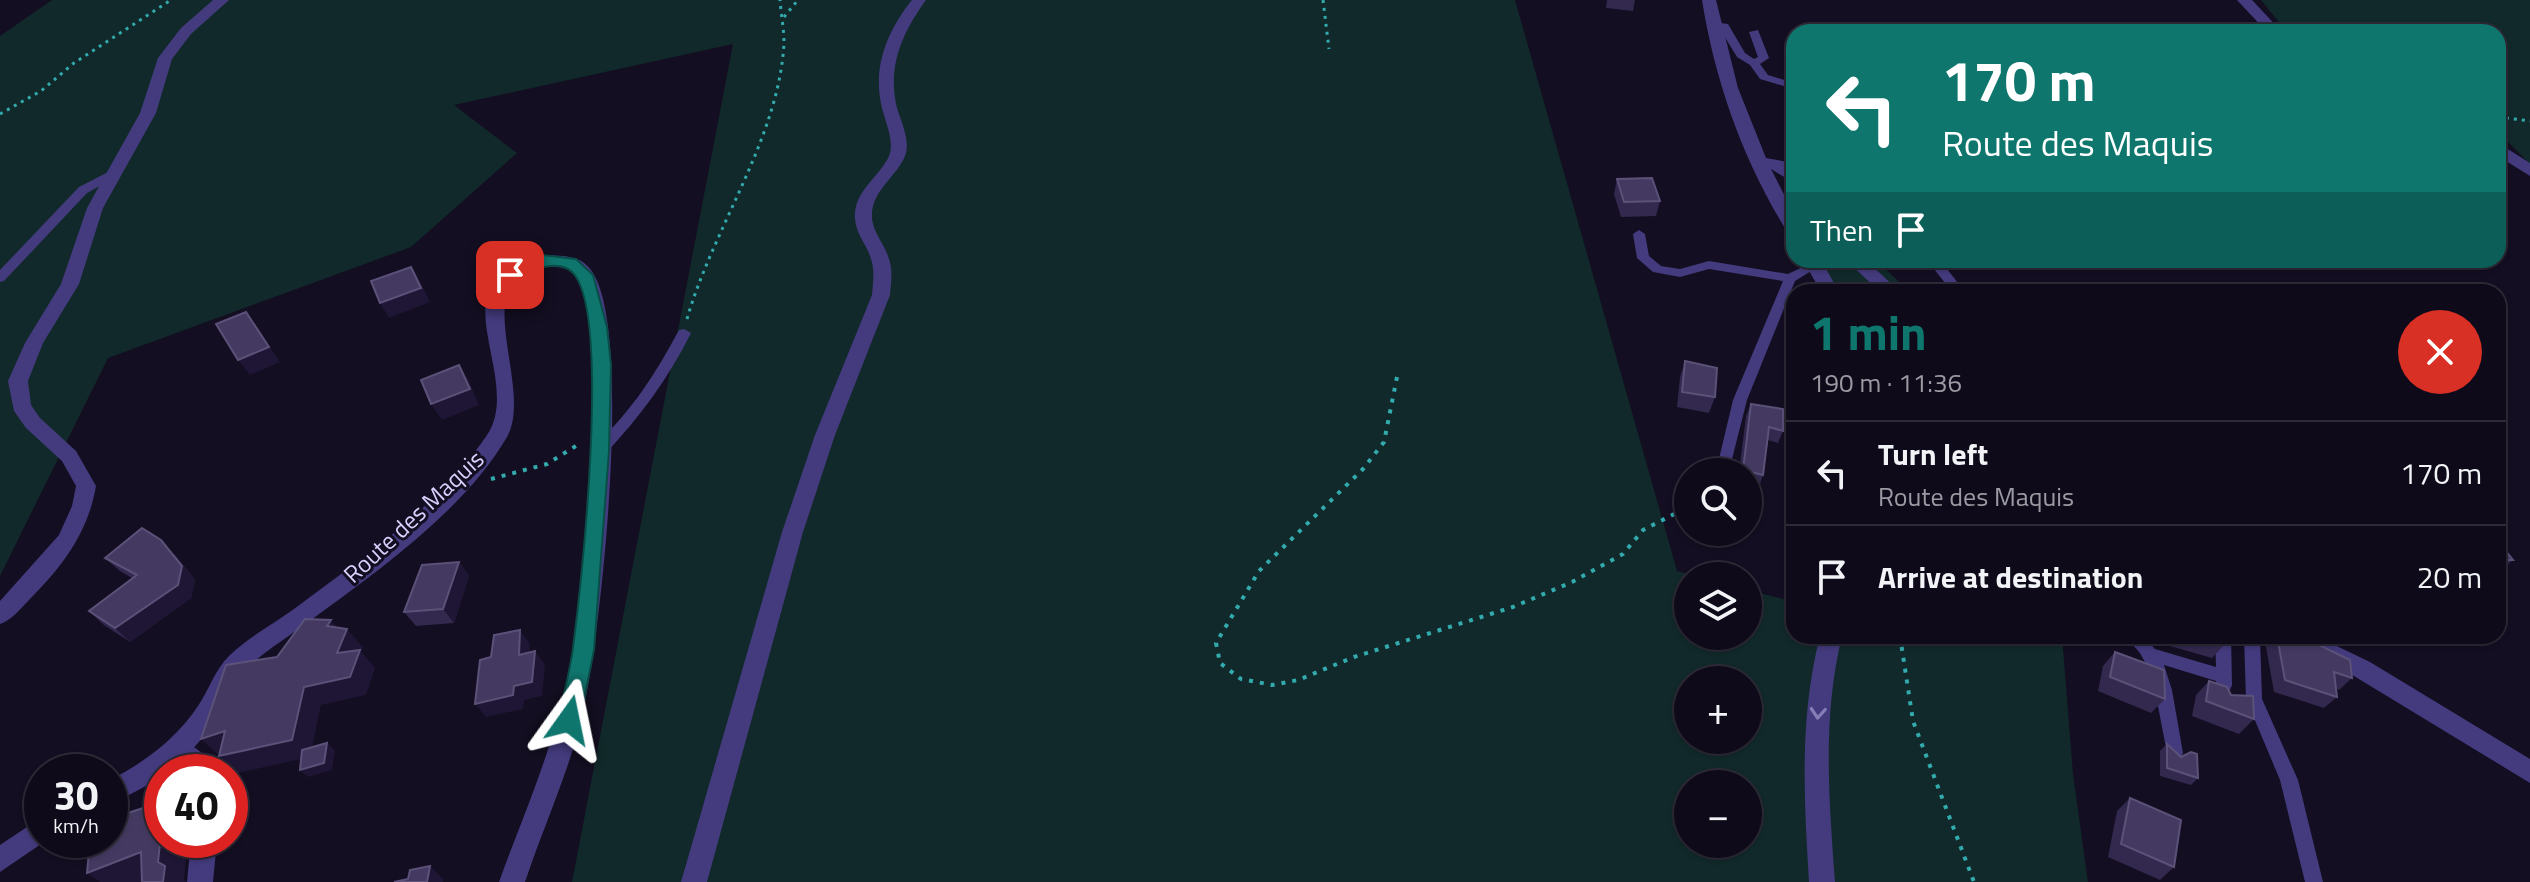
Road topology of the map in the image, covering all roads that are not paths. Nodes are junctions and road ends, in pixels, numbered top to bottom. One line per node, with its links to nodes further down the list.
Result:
1 (222, 0): 14 (street)
2 (919, 0): 48 (street)
3 (1709, 0): 6 (street)
4 (2244, 0): 5 (street)
5 (2267, 24)
6 (1713, 25): 8 (lane); 11 (street)
7 (1754, 32): 8 (lane)
8 (1754, 63): 9 (lane)
9 (1786, 84)
10 (2506, 154): 13 (street)
11 (1760, 162): 12 (street); 15 (street)
12 (1786, 171)
13 (2530, 171)
14 (114, 173): 20 (lane); 29 (street)
15 (1786, 215)
16 (1639, 234): 21 (lane)
17 (1806, 268): 21 (lane)
18 (1864, 268): 23 (street)
19 (1940, 268): 24 (lane)
20 (0, 278)
21 (1790, 278): 22 (lane)
22 (1788, 284)
23 (1882, 284)
24 (1952, 284)
25 (1786, 288): 28 (lane)
26 (684, 333): 27 (lane)
27 (601, 441): 38 (street, Route des Maquis); 47 (street, Route des Maquis)
28 (1726, 458)
29 (0, 615)
30 (1829, 644): 49 (street, one-way to 49)
31 (2141, 644): 35 (lane)
32 (2223, 644): 36 (lane)
33 (2252, 644): 50 (lane)
34 (2310, 644): 41 (street)
35 (2152, 655): 36 (lane); 39 (lane)
36 (2224, 676): 37 (lane)
37 (2224, 702)
38 (180, 748): 40 (street); 42 (street, Route des Maquis)
39 (2175, 753)
40 (187, 754)
41 (2530, 772)
42 (128, 783)
43 (24, 842): 45 (street)
44 (202, 858): 46 (street)
45 (0, 860)
46 (200, 882)
47 (512, 882)
48 (694, 882)
49 (1822, 882)
50 (2314, 882)

